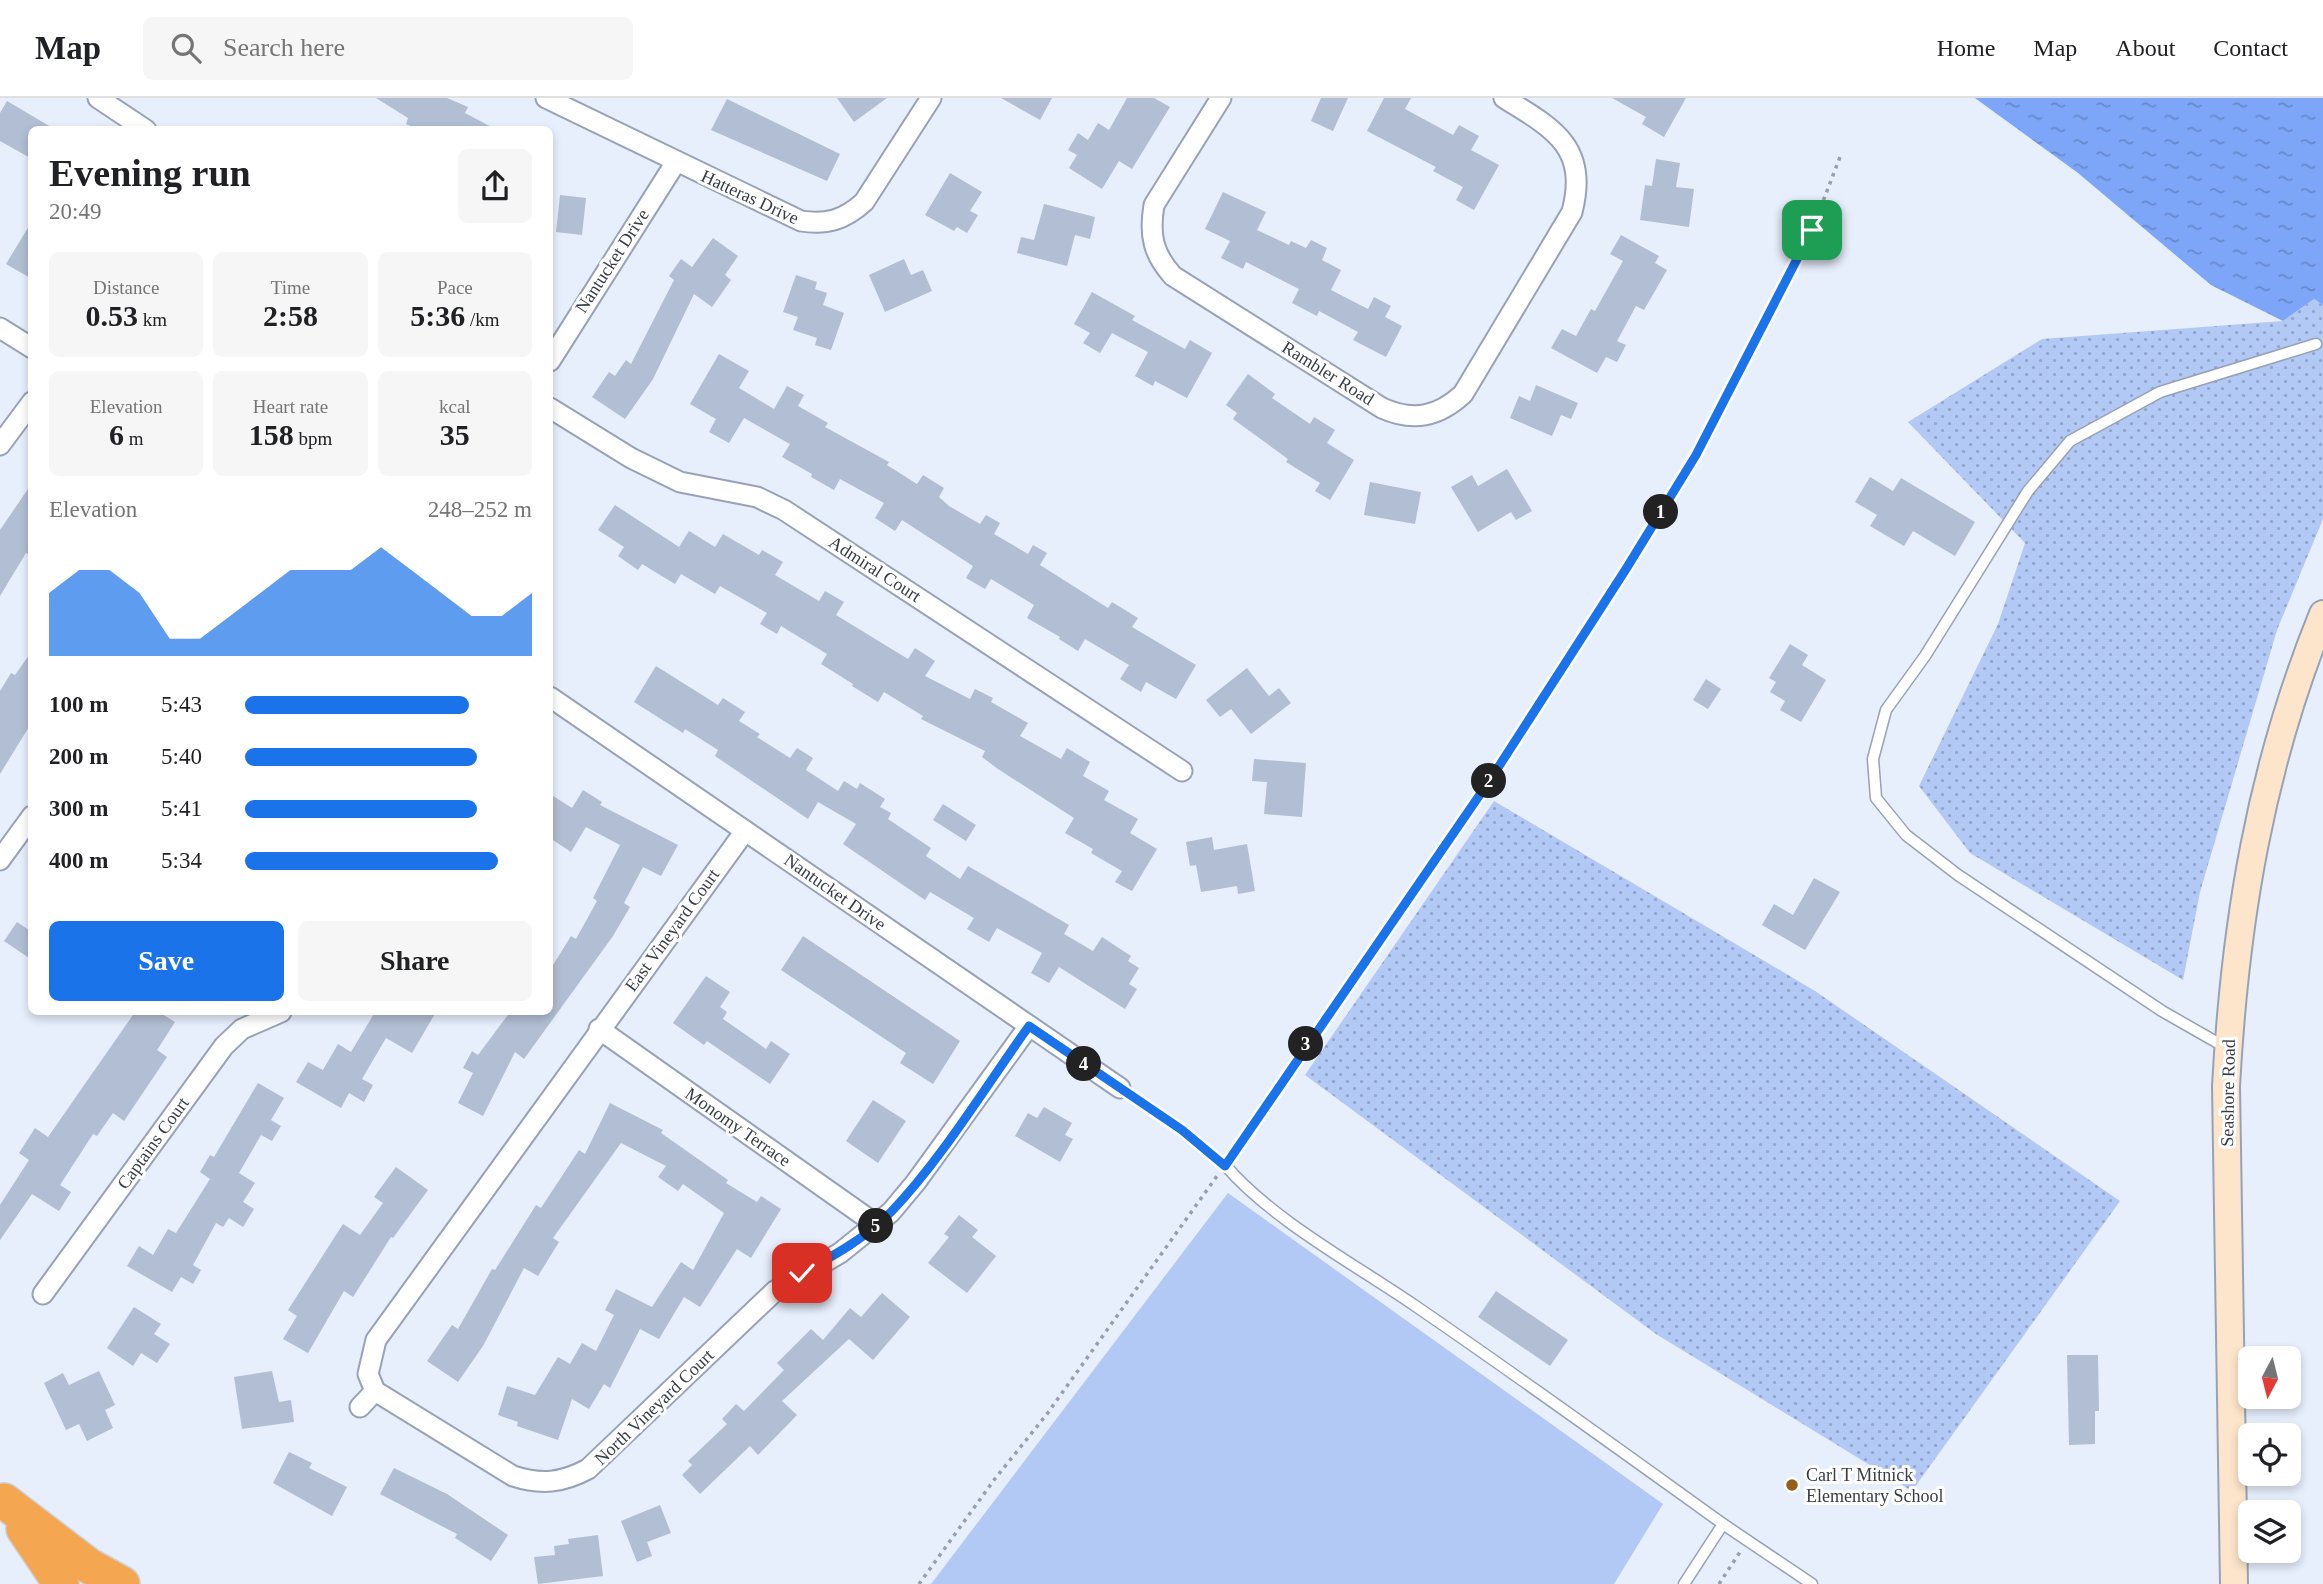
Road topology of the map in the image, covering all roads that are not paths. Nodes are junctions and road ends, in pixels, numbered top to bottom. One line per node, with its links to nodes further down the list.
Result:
1 (98, 98): 6 (street)
2 (546, 98): 7 (street, Hatteras Drive)
3 (931, 98): 7 (street, Hatteras Drive)
4 (1221, 98): 5 (street, Rambler Road)
5 (1504, 98)
6 (140, 126)
7 (676, 162): 11 (street, Nantucket Drive)
8 (0, 328): 10 (street)
9 (2316, 344): 24 (lane)
10 (28, 346)
11 (553, 356)
12 (28, 407): 14 (street)
13 (553, 410): 17 (street, Admiral Court)
14 (0, 445)
15 (2323, 614): 24 (main road, Seashore Road)
16 (553, 699): 19 (street, Nantucket Drive)
17 (1182, 771)
18 (28, 822): 20 (street)
19 (745, 831): 22 (street, Nantucket Drive); 23 (street, East Vineyard Court)
20 (0, 860)
21 (274, 1015): 28 (street, Captains Court)
22 (1029, 1026): 25 (street, Nantucket Drive); 27 (street, North Vineyard Court)
23 (599, 1029): 27 (street, Monomy Terrace); 29 (street)
24 (2228, 1049): 37 (main road, Seashore Road)
25 (1120, 1088)
26 (1225, 1166): 32 (lane)
27 (877, 1225): 29 (street, North Vineyard Court)
28 (43, 1294)
29 (375, 1391): 30 (street)
30 (359, 1407)
31 (2, 1499): 33 (highway); 34 (highway)
32 (1723, 1524): 35 (lane); 36 (lane)
33 (61, 1584)
34 (122, 1584)
35 (1684, 1584)
36 (1812, 1584)
37 (2234, 1584)

